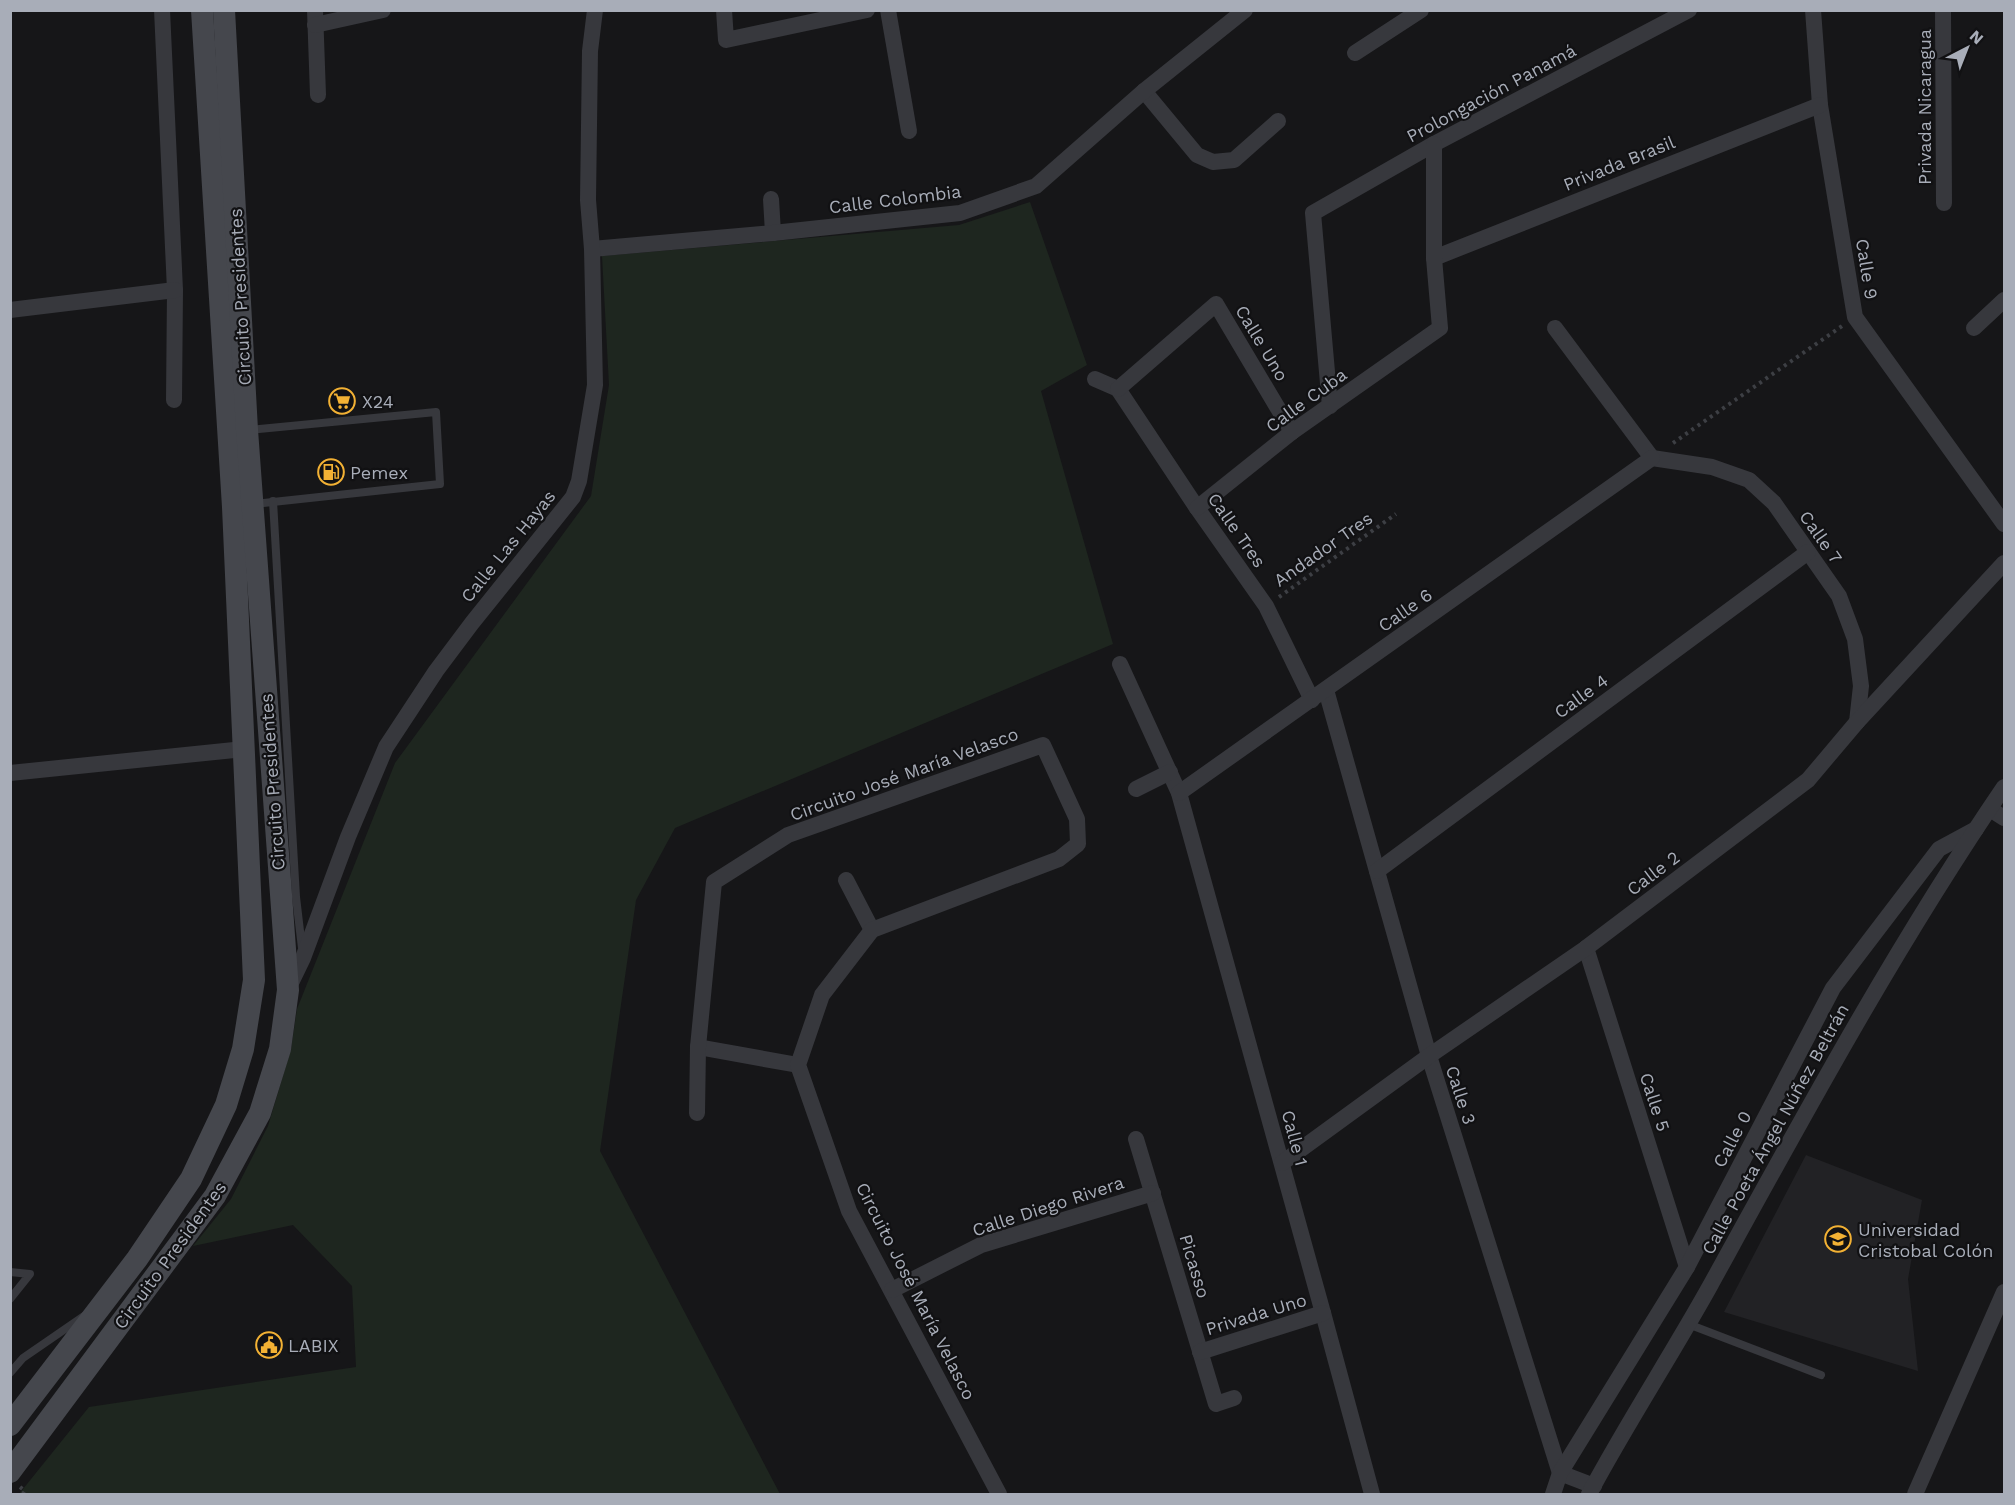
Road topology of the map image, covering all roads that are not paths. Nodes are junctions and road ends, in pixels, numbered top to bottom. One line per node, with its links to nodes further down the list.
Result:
1 (162, 10): 27 (street)
2 (202, 10): 36 (main road, Circuito Presidentes)
3 (224, 10): 36 (main road, Circuito Presidentes)
4 (383, 10): 14 (street)
5 (595, 10): 25 (street, Calle Las Hayas)
6 (724, 10): 7 (street)
7 (867, 10)
8 (888, 10): 20 (street)
9 (1245, 10): 16 (street, Calle Colombia)
10 (1421, 10): 15 (street)
11 (1689, 10): 21 (street, Prolongación Panamá)
12 (1814, 10): 18 (street, Calle 9)
13 (1943, 10): 23 (street, Privada Nicaragua)
14 (315, 18): 17 (street)
15 (1355, 53)
16 (1144, 91): 19 (street); 24 (street, Calle Colombia)
17 (318, 95)
18 (1820, 105): 26 (street, Privada Brasil); 41 (street, Calle 9)
19 (1278, 121)
20 (909, 131)
21 (1434, 144): 26 (street); 35 (street, Prolongación Panamá)
22 (771, 199): 24 (street)
23 (1944, 203)
24 (773, 233): 25 (street, Calle Colombia)
25 (591, 249): 60 (street, Calle Las Hayas)
26 (1434, 258): 35 (street, Calle Cuba)
27 (175, 290): 29 (street); 34 (street)
28 (2004, 300): 31 (street)
29 (10, 310)
30 (1555, 328): 38 (street)
31 (1974, 328)
32 (1095, 380): 33 (street)
33 (1118, 389): 37 (street, Calle Uno); 40 (street, Calle Tres)
34 (174, 400)
35 (1330, 406): 37 (street, Calle Cuba)
36 (238, 431): 39 (main road, Circuito Presidentes); 39 (lane)
37 (1292, 432): 40 (street, Calle Cuba)
38 (1652, 458): 42 (street, Calle 7); 45 (street, Calle 6)
39 (253, 504): 47 (main road, Circuito Presidentes); 60 (lane); 61 (main road, Circuito Presidentes)
40 (1197, 508): 45 (street, Calle Tres)
41 (2004, 524)
42 (1808, 552): 46 (street, Calle 7); 56 (street, Calle 4)
43 (2004, 563): 46 (street, Calle 2)
44 (1120, 664): 48 (street, Calle 1)
45 (1319, 695): 52 (street, Calle 6); 56 (street, Calle 3)
46 (1857, 722): 59 (street, Calle 2)
47 (244, 749): 49 (street); 74 (main road, Circuito Presidentes)
48 (1170, 772): 51 (street); 52 (street, Calle 1)
49 (10, 773)
50 (2004, 787): 53 (street, Calle Poeta Ángel Núñez Beltrán)
51 (1136, 789)
52 (1179, 793): 67 (street, Calle 1)
53 (1990, 809): 54 (street); 55 (street, Calle Poeta Ángel Núñez Beltrán)
54 (2004, 818)
55 (1977, 828): 69 (street, Calle 0); 76 (street, Calle Poeta Ángel Núñez Beltrán)
56 (1377, 871): 63 (street, Calle 3)
57 (846, 880): 58 (street)
58 (872, 930): 62 (street, Circuito José María Velasco); 64 (street)
59 (1586, 948): 63 (street, Calle 2); 69 (street, Calle 5)
60 (303, 958): 61 (street, Calle Las Hayas)
61 (288, 990): 82 (main road, Circuito Presidentes)
62 (698, 1047): 64 (street); 65 (street)
63 (1429, 1056): 67 (street, Calle 2); 83 (street, Calle 3)
64 (798, 1065): 71 (street, Circuito José María Velasco)
65 (697, 1113)
66 (1136, 1139): 68 (street, Picasso)
67 (1282, 1163): 75 (street, Calle 1)
68 (1153, 1193): 71 (street, Calle Diego Rivera); 77 (street, Picasso)
69 (1687, 1267): 83 (street, Calle 0)
70 (10, 1272): 73 (lane)
71 (892, 1290): 86 (street, Circuito José María Velasco)
72 (2004, 1292): 85 (street)
73 (10, 1299)
74 (104, 1302): 78 (lane); 81 (main road, Circuito Presidentes)
75 (1323, 1313): 77 (street, Privada Uno); 87 (street, Calle 1)
76 (1688, 1324): 79 (lane); 84 (street, Calle Poeta Ángel Núñez Beltrán)
77 (1200, 1352): 80 (street, Picasso)
78 (10, 1373)
79 (1821, 1375)
80 (1234, 1398)
81 (10, 1425)
82 (10, 1472)
83 (1560, 1473): 84 (street); 88 (street, Calle 0)
84 (1591, 1490)
85 (1921, 1493)
86 (999, 1494)
87 (1372, 1494)
88 (1553, 1494)

